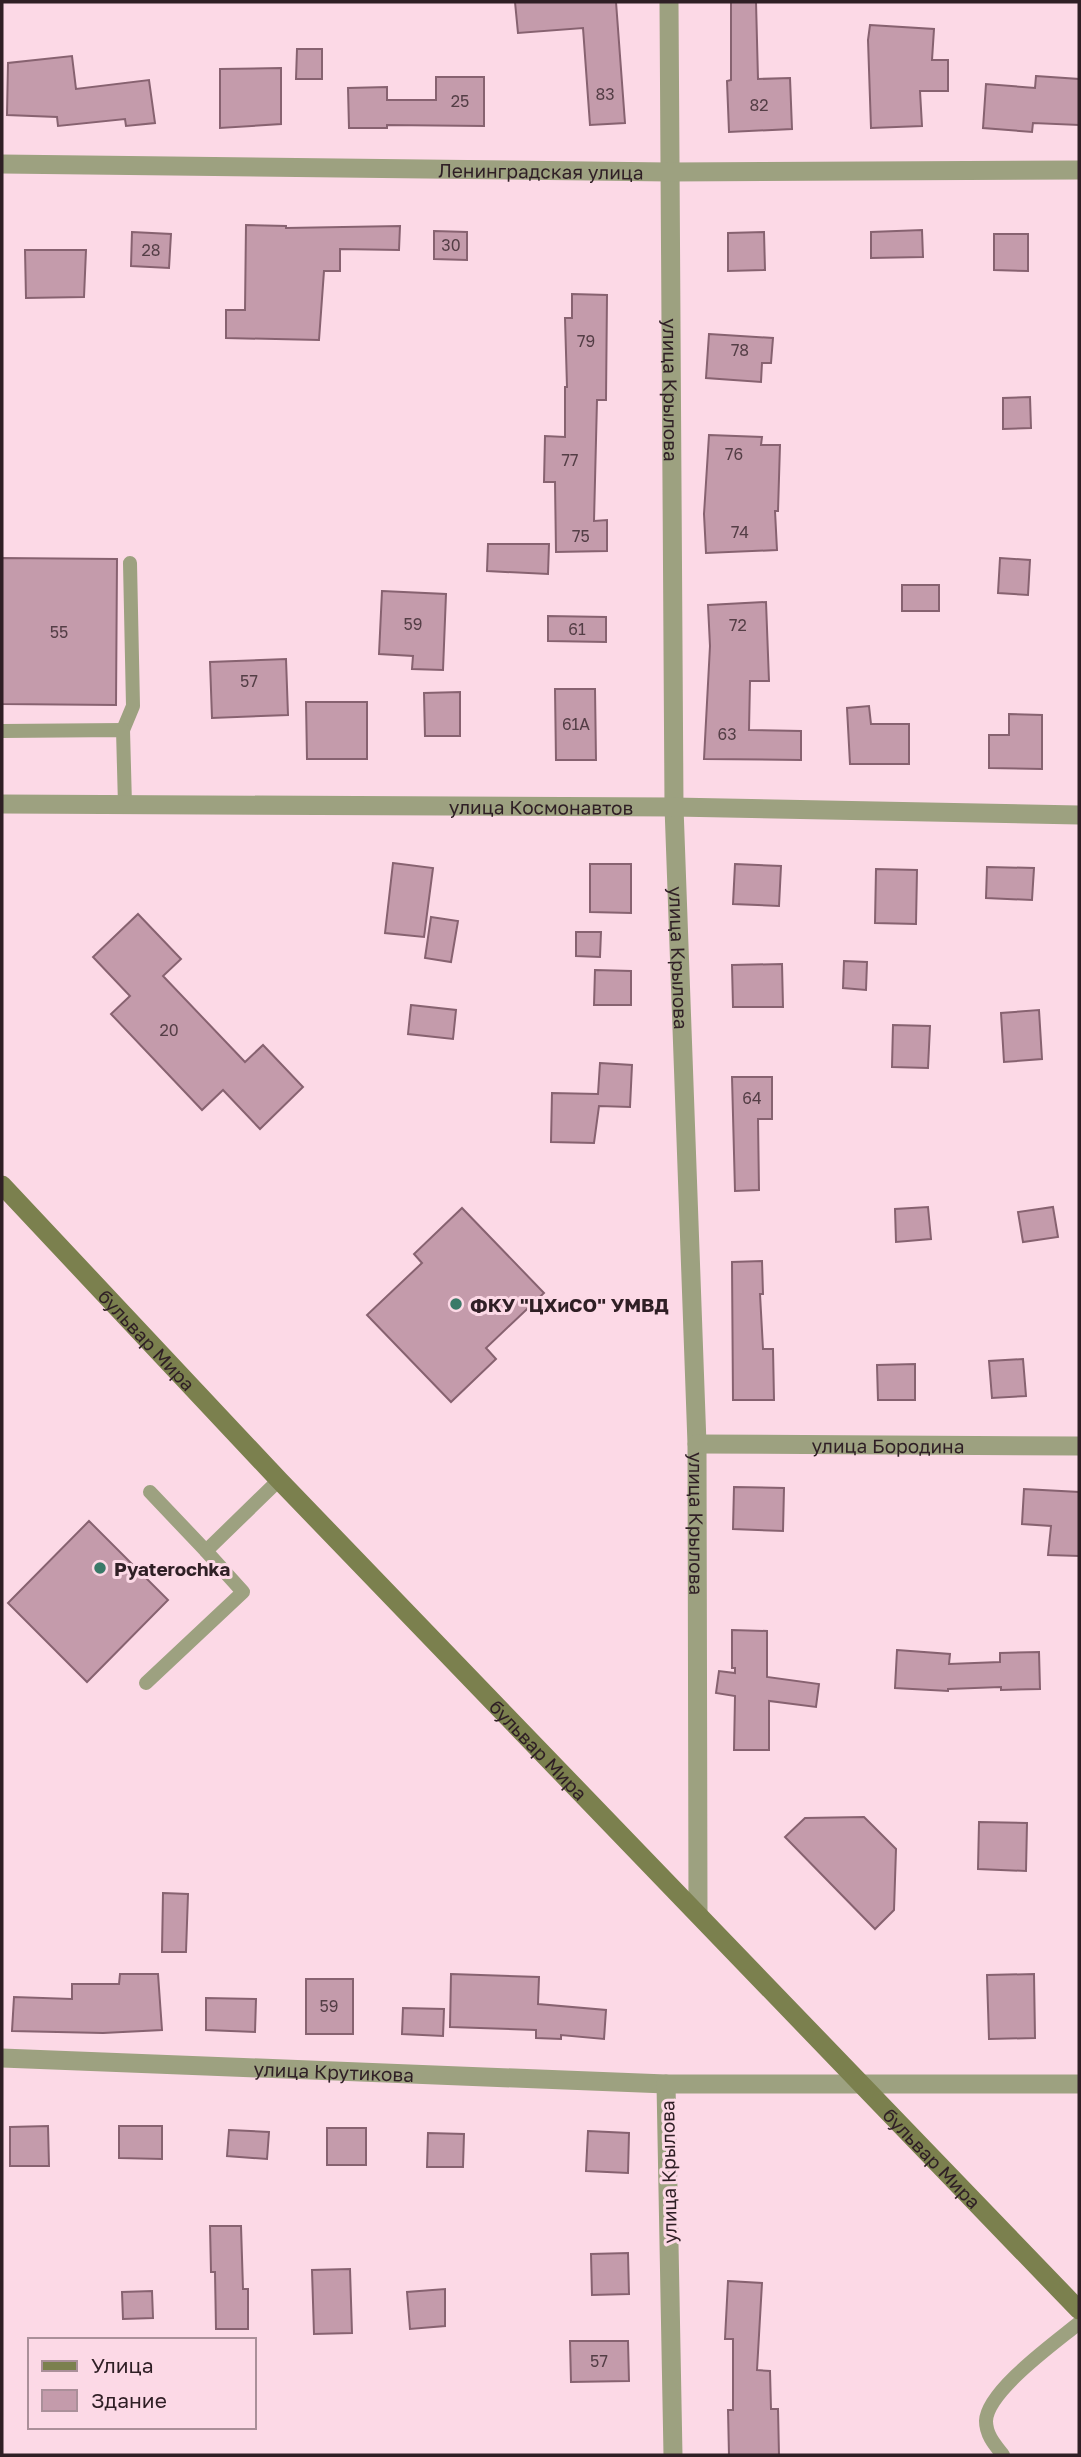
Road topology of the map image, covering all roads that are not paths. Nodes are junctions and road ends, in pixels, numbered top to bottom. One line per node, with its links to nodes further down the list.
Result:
1 (669, 2): 4 (street, улица Крылова)
2 (2, 164): 4 (street, Ленинградская улица)
3 (1079, 170): 4 (street, Ленинградская улица)
4 (669, 172): 10 (street, улица Крылова)
5 (130, 564): 6 (lane)
6 (123, 730): 7 (lane); 9 (lane)
7 (2, 731)
8 (2, 804): 9 (street, улица Космонавтов)
9 (125, 805): 10 (street, улица Космонавтов)
10 (674, 807): 11 (street, улица Космонавтов); 13 (street, улица Крылова)
11 (1079, 815)
12 (2, 1185): 15 (main road, бульвар Мира)
13 (697, 1444): 14 (street, улица Бородина); 19 (street, улица Крылова)
14 (1079, 1446)
15 (279, 1480): 17 (lane); 19 (main road, бульвар Мира)
16 (150, 1492): 17 (lane)
17 (206, 1551): 18 (lane)
18 (146, 1683)
19 (698, 1914): 23 (main road, бульвар Мира)
20 (2, 2057): 21 (street, улица Крутикова)
21 (666, 2084): 23 (street, улица Крылова); 26 (street, улица Крылова)
22 (1079, 2084): 23 (street)
23 (862, 2085): 24 (main road, бульвар Мира)
24 (1079, 2310)
25 (1079, 2323): 27 (lane)
26 (673, 2455)
27 (1003, 2455)

